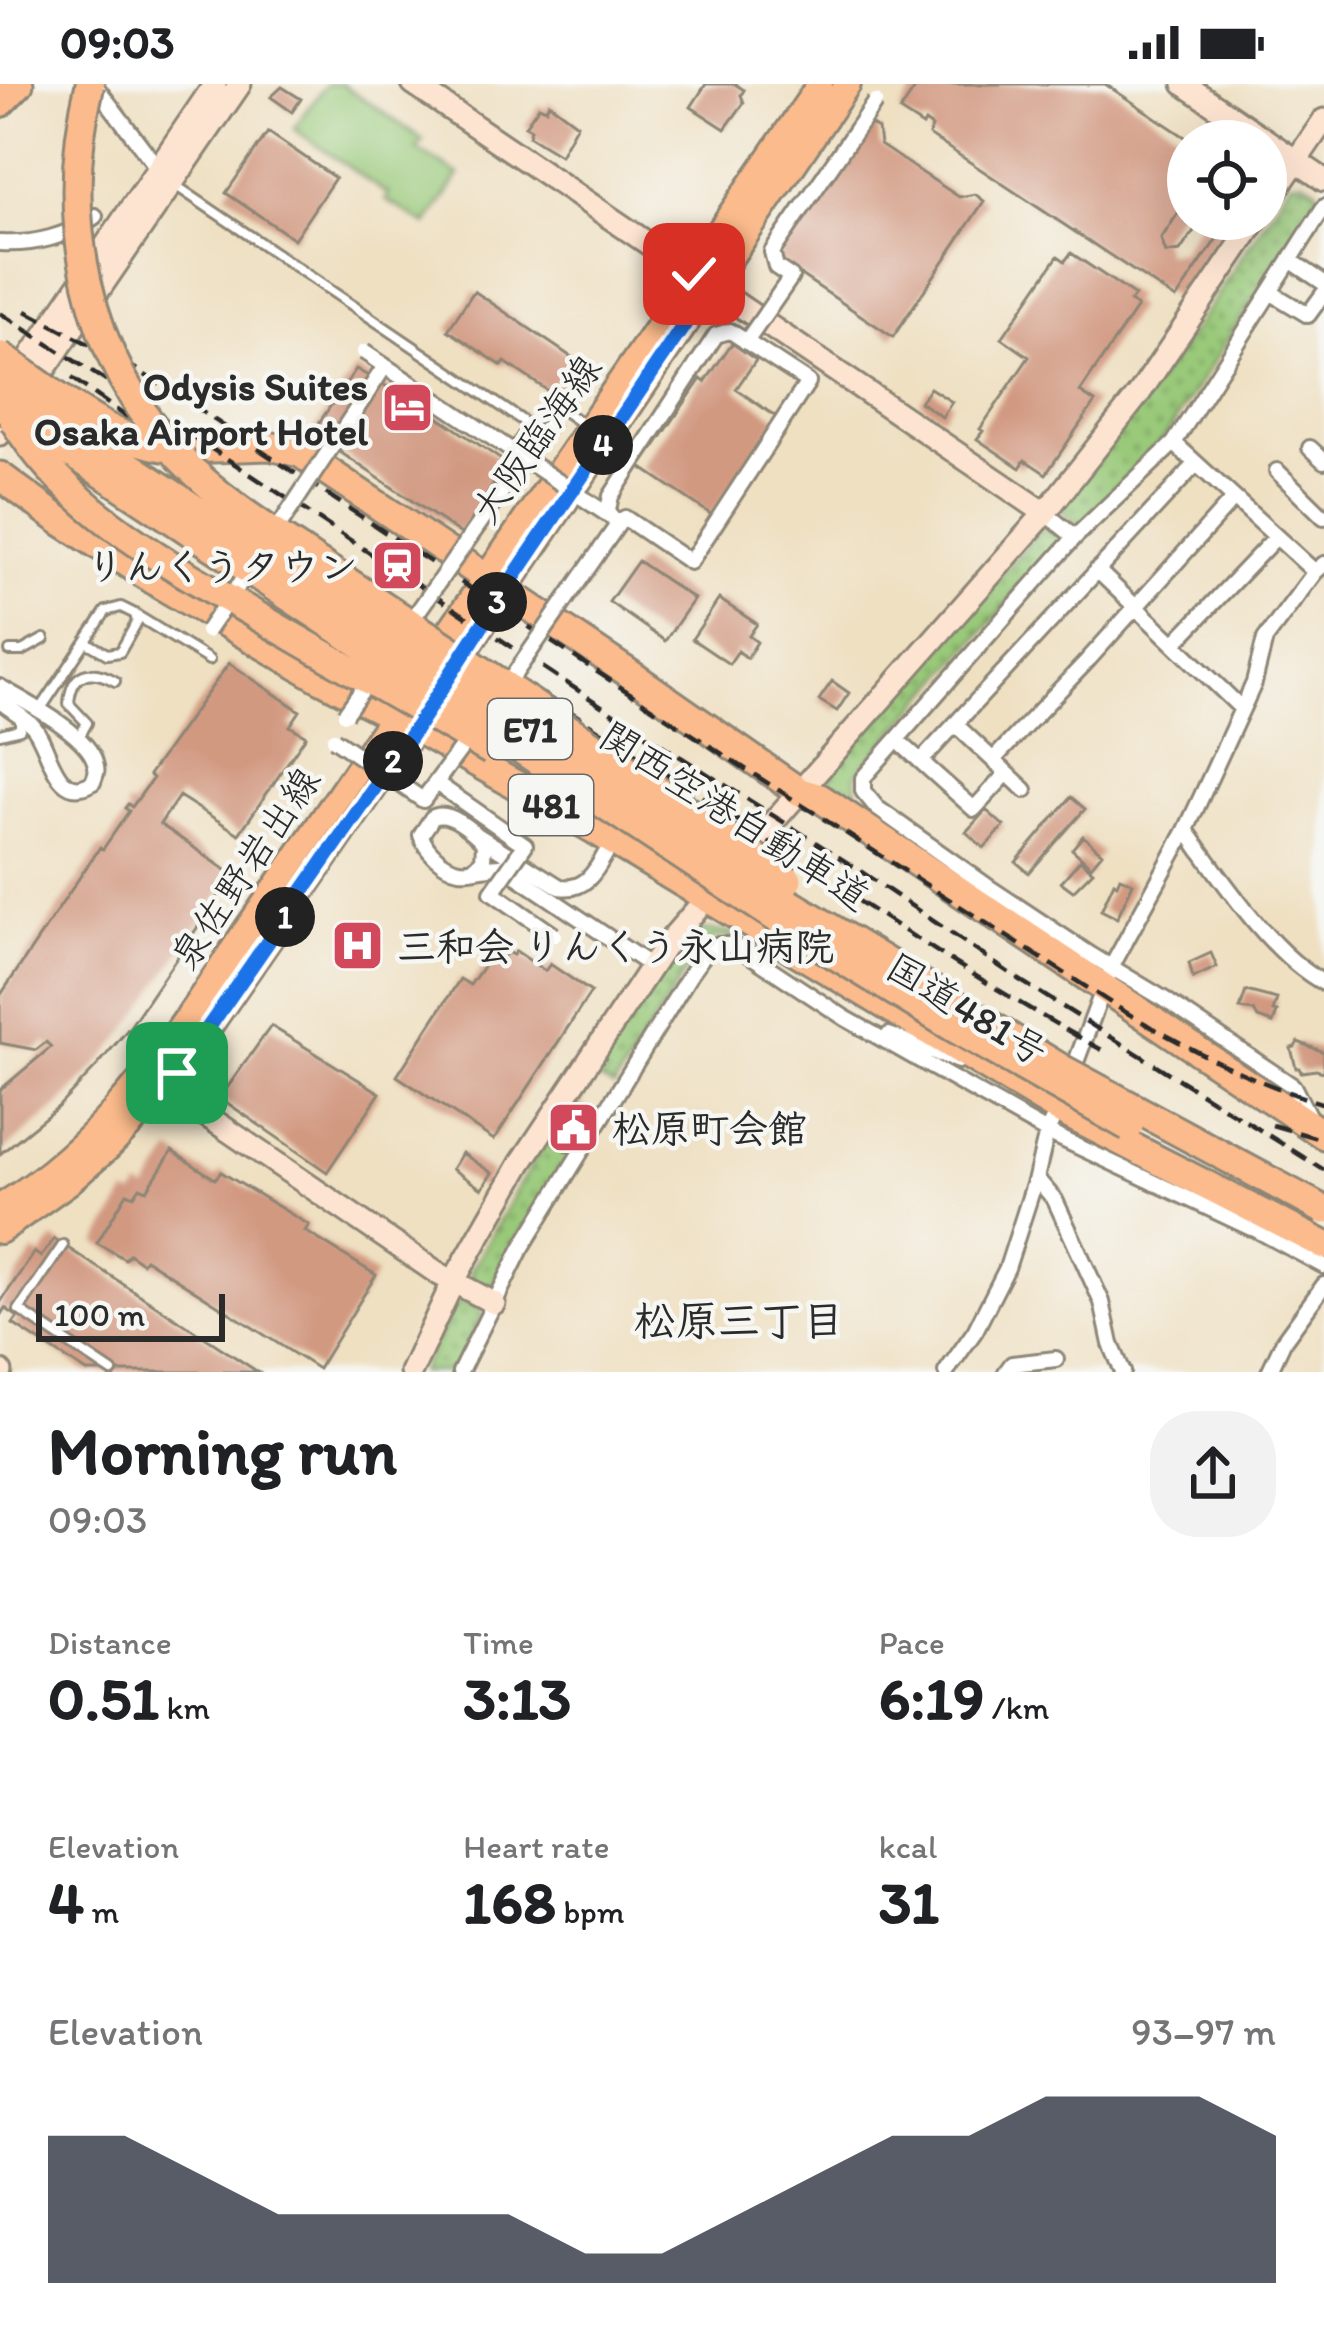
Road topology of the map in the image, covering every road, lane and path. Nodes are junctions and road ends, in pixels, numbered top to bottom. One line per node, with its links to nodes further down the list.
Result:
1 (19, 84): 10 (highway)
2 (92, 84): 14 (street); 88 (highway, bridge)
3 (215, 84): 14 (street)
4 (240, 84): 14 (street)
5 (413, 84): 21 (street)
6 (820, 84): 21 (main road, 大阪臨海線)
7 (848, 84): 21 (main road, 大阪臨海線)
8 (1184, 84): 12 (street)
9 (874, 102): 25 (street, bridge)
10 (0, 103)
11 (1324, 120): 12 (street)
12 (1296, 161): 13 (street); 15 (street)
13 (1287, 174)
14 (164, 175): 30 (street); 33 (street); 35 (lane)
15 (1324, 180)
16 (1324, 207): 20 (street)
17 (94, 215): 19 (street)
18 (1243, 240): 43 (street)
19 (0, 243)
20 (1291, 260): 22 (street); 23 (street)
21 (703, 279): 32 (main road, 大阪臨海線); 43 (street); 50 (main road, 大阪臨海線)
22 (1324, 283)
23 (1270, 292): 24 (street); 34 (street)
24 (1324, 293)
25 (746, 342): 45 (street, bridge); 45 (street, bridge)
26 (364, 352): 28 (street, bridge)
27 (0, 356): 50 (highway, bridge)
28 (385, 367): 37 (street, bridge); 53 (street, bridge)
29 (0, 381): 88 (highway, 関西空港自動車道 / E71, bridge)
30 (0, 402): 85 (highway, 関西空港自動車道 / E71, bridge); 85 (highway, bridge)
31 (555, 413): 32 (lane); 37 (street, bridge)
32 (588, 428): 50 (main road, 大阪臨海線)
33 (0, 434)
34 (1174, 443): 39 (street); 46 (street)
35 (517, 444)
36 (1310, 448): 38 (street)
37 (524, 459): 45 (street, bridge); 64 (street, bridge)
38 (1324, 461)
39 (1196, 464): 42 (street); 49 (street)
40 (1277, 471): 44 (street)
41 (0, 476): 66 (highway, 481)
42 (1234, 498): 47 (street); 51 (street)
43 (1045, 513): 46 (street); 77 (street)
44 (1324, 517)
45 (613, 519): 75 (street, bridge)
46 (1076, 537): 71 (street)
47 (1276, 537): 48 (street); 56 (street)
48 (1319, 568): 62 (street)
49 (1097, 570): 51 (street); 67 (street)
50 (495, 584): 66 (main road, 大阪臨海線); 77 (highway)
51 (1136, 604): 56 (street); 72 (street)
52 (135, 614): 55 (lane); 55 (lane); 58 (lane)
53 (207, 631)
54 (44, 639): 57 (lane)
55 (86, 642): 63 (lane)
56 (1175, 643): 62 (street)
57 (10, 651)
58 (208, 660)
59 (115, 681): 69 (lane)
60 (0, 687): 63 (street)
61 (0, 701): 65 (street)
62 (1241, 708): 78 (street)
63 (39, 712): 69 (street)
64 (345, 713)
65 (20, 717): 68 (lane); 69 (street)
66 (405, 722): 80 (highway, 国道481号 / 481); 92 (main road, 泉佐野岩出線)
67 (955, 724): 72 (street); 73 (street)
68 (0, 734)
69 (79, 739)
70 (334, 739): 75 (street, bridge)
71 (897, 740): 73 (street); 83 (street)
72 (992, 760): 74 (street)
73 (921, 761): 74 (street)
74 (1007, 773): 76 (street)
75 (436, 783): 86 (street, bridge)
76 (1025, 790)
77 (800, 792): 81 (highway); 84 (street)
78 (1186, 830): 89 (street); 90 (street)
79 (476, 834): 80 (street); 82 (street); 82 (street)
80 (613, 841): 84 (highway, 国道481号 / 481)
81 (885, 842): 83 (street); 89 (highway)
82 (474, 868): 87 (street)
83 (987, 886): 89 (street)
84 (707, 897): 87 (street); 93 (highway, 国道481号 / 481)
85 (800, 933): 102 (highway, 関西空港自動車道 / E71, bridge)
86 (554, 935)
87 (651, 966): 106 (street)
88 (902, 970): 99 (highway, 関西空港自動車道 / E71, bridge)
89 (1108, 976): 94 (street); 95 (highway)
90 (1324, 983)
91 (845, 1018): 93 (street); 94 (street); 108 (street)
92 (157, 1082): 98 (main road, 泉佐野岩出線); 101 (main road, 泉佐野岩出線); 106 (street)
93 (1012, 1082): 94 (highway, 国道481号 / 481)
94 (1053, 1120): 96 (highway, 国道481号 / 481); 97 (street); 100 (street)
95 (1320, 1133)
96 (1157, 1162): 100 (street); 104 (highway, 国道481号 / 481)
97 (1036, 1178): 110 (street); 115 (street)
98 (0, 1207)
99 (1324, 1210)
100 (1251, 1228): 105 (street)
101 (0, 1231)
102 (1324, 1231)
103 (63, 1245): 111 (lane)
104 (1324, 1245)
105 (1324, 1266)
106 (453, 1282): 108 (street); 112 (street)
107 (1324, 1285): 116 (street)
108 (494, 1303): 113 (street)
109 (1056, 1359): 114 (street)
110 (955, 1369)
111 (112, 1372)
112 (410, 1372)
113 (460, 1372)
114 (1006, 1372)
115 (1123, 1372)
116 (1269, 1372)

